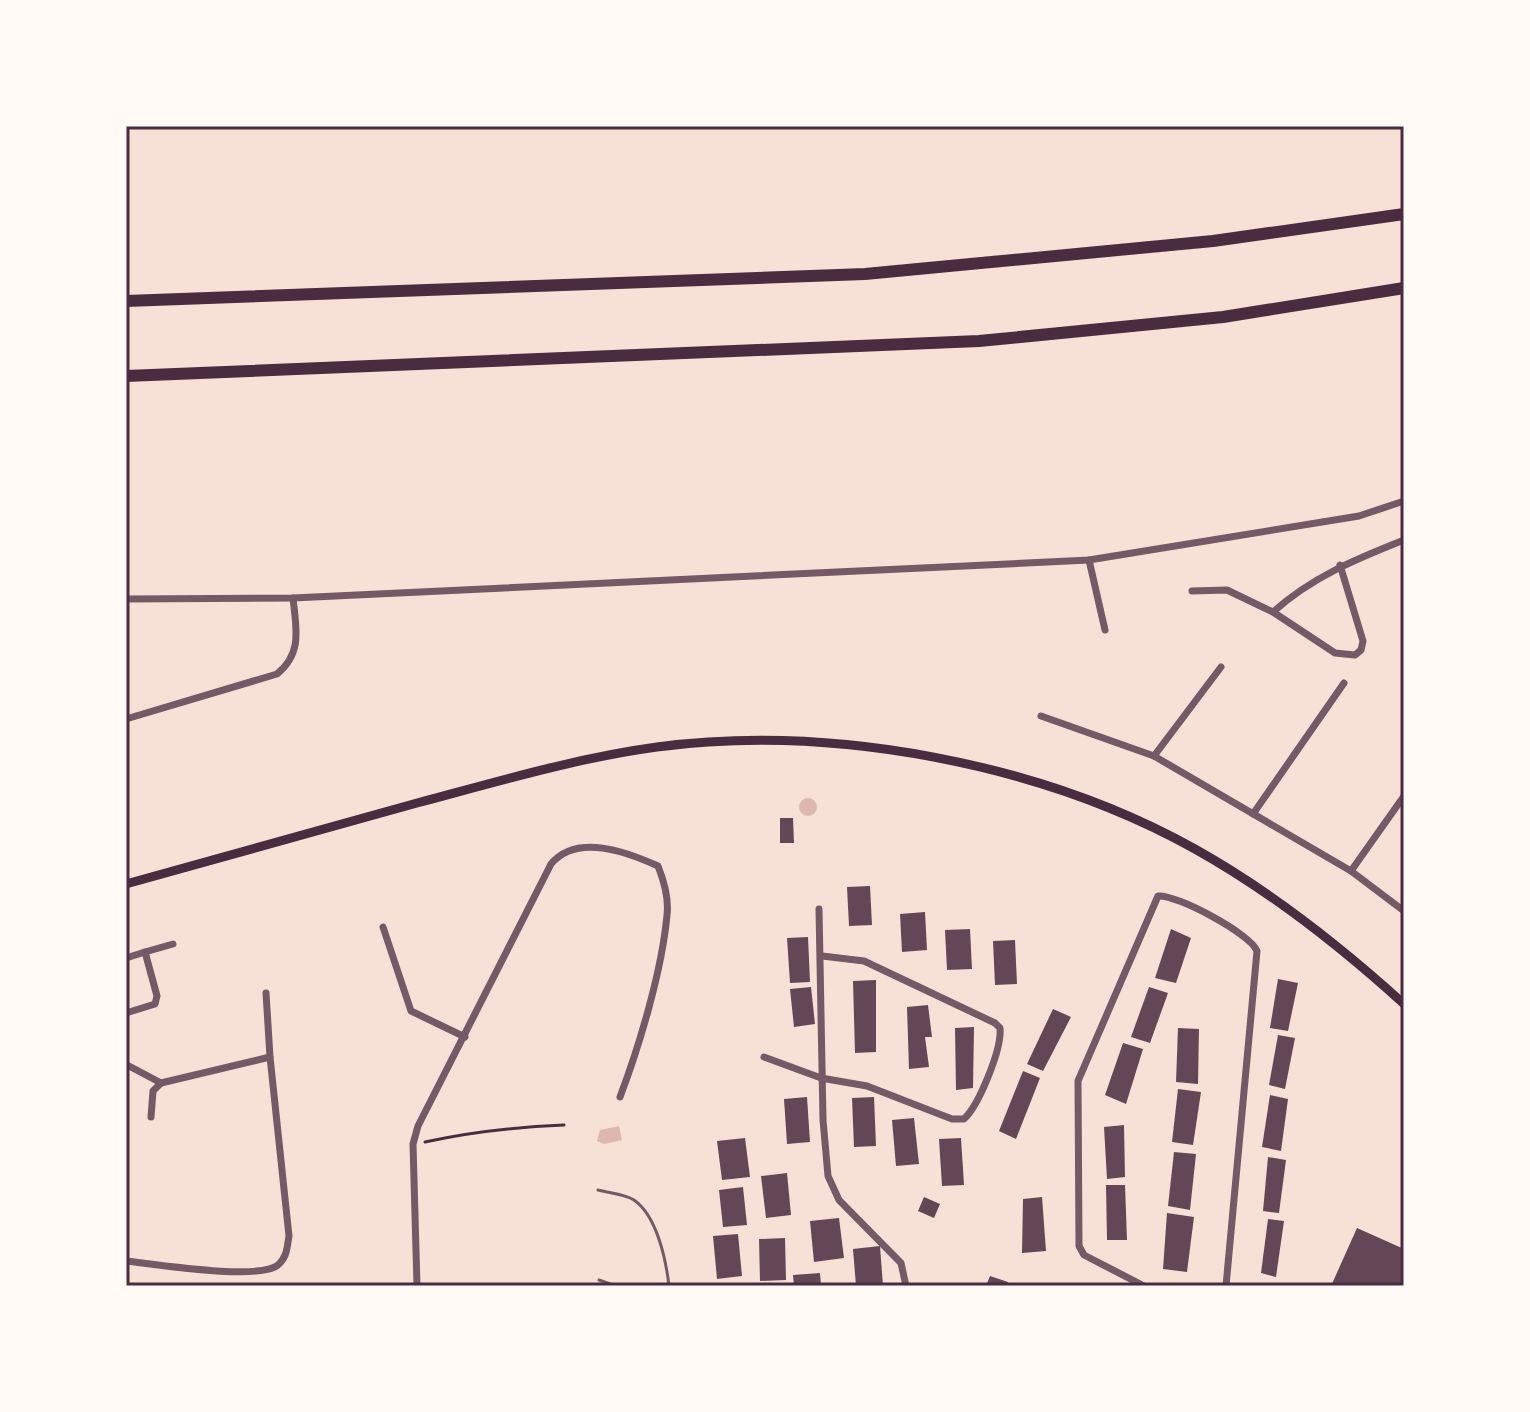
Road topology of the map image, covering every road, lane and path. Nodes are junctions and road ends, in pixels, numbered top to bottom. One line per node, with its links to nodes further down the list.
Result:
1 (1404, 214): 3 (highway)
2 (1404, 288): 4 (highway)
3 (126, 301)
4 (126, 376)
5 (1404, 501): 7 (street)
6 (1404, 540): 8 (street)
7 (1089, 560): 10 (street); 13 (street)
8 (1340, 565): 12 (street); 12 (street)
9 (1192, 591): 12 (street)
10 (293, 598): 11 (street); 17 (street)
11 (126, 599)
12 (1273, 612)
13 (1105, 630)
14 (1221, 667): 18 (street)
15 (1344, 683): 20 (street)
16 (1041, 716): 18 (street)
17 (126, 719)
18 (1154, 756): 20 (street)
19 (1404, 796): 21 (street)
20 (1253, 814): 21 (street)
21 (1351, 871): 24 (street)
22 (126, 884): 31 (main road)
23 (819, 909): 28 (street)
24 (1404, 911)
25 (383, 927): 33 (street)
26 (173, 944): 27 (street)
27 (145, 952): 29 (street); 32 (street)
28 (822, 956): 37 (street); 37 (street)
29 (126, 958)
30 (266, 993): 34 (street)
31 (1404, 1004)
32 (126, 1013)
33 (465, 1037): 39 (street); 42 (street)
34 (270, 1057): 38 (street); 44 (street)
35 (764, 1057): 37 (street)
36 (129, 1066): 38 (street)
37 (821, 1078): 49 (street)
38 (161, 1083): 40 (street)
39 (620, 1097)
40 (151, 1117)
41 (564, 1125): 42 (path)
42 (413, 1144): 46 (street)
43 (598, 1190): 48 (lane)
44 (126, 1261)
45 (599, 1280): 47 (lane)
46 (417, 1286)
47 (616, 1286)
48 (669, 1286)
49 (906, 1286)
50 (1144, 1286): 51 (street)
51 (1226, 1286)

